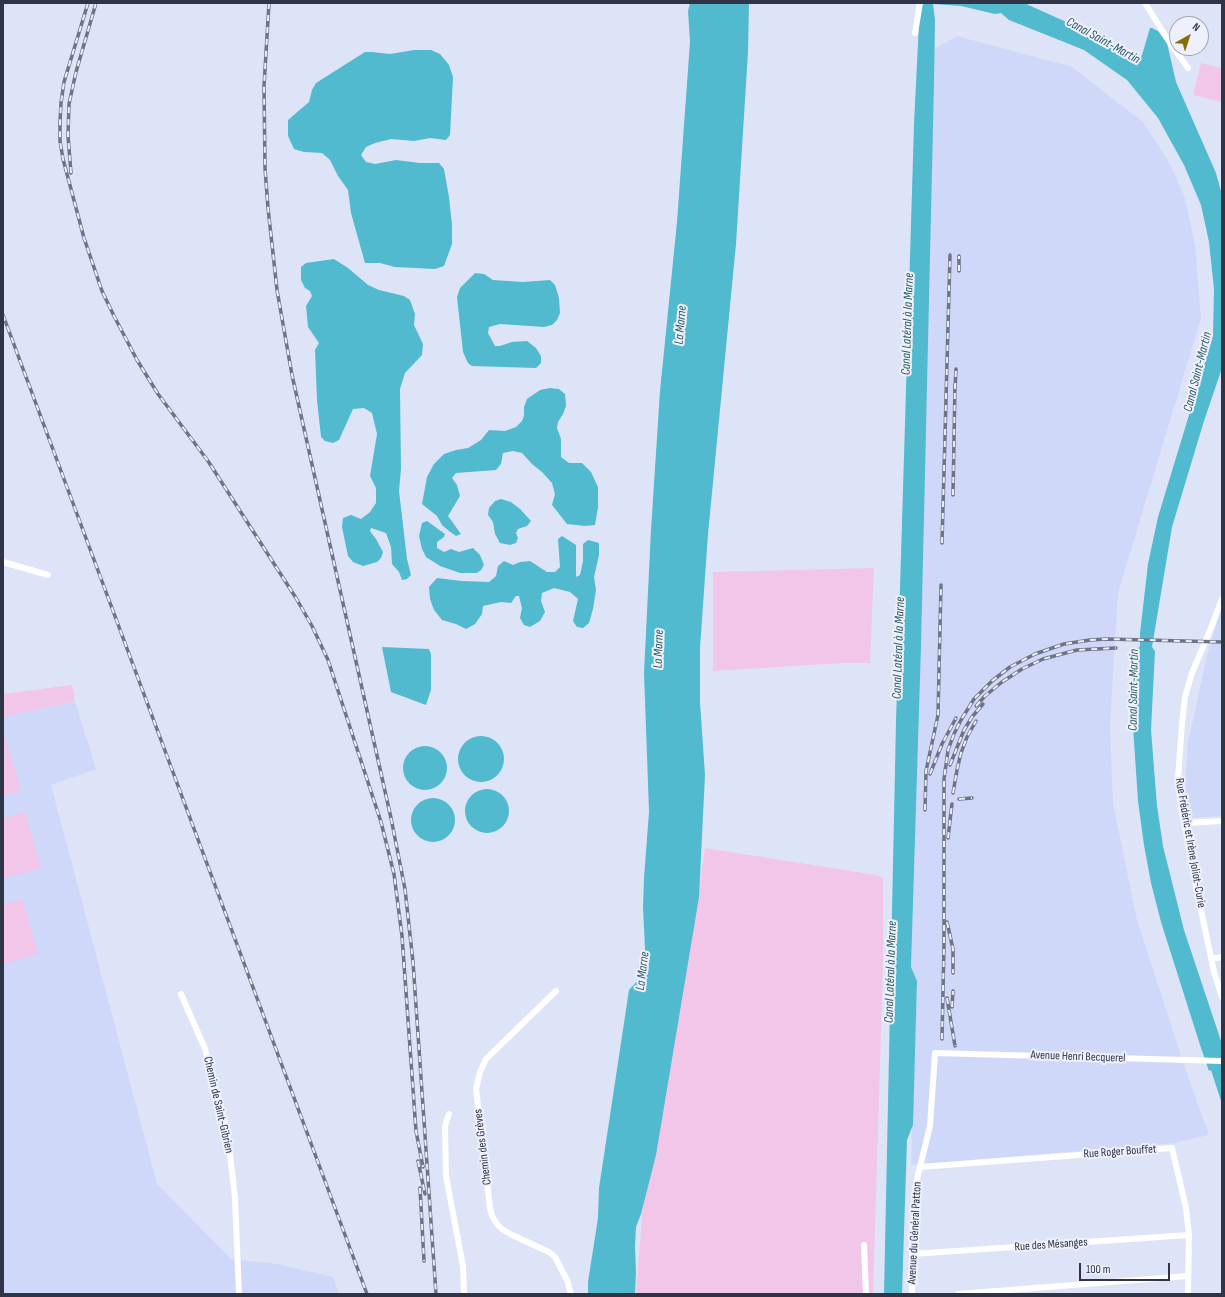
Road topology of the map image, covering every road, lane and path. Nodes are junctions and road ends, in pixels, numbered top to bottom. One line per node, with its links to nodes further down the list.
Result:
1 (1145, 3): 4 (street)
2 (920, 4): 3 (street)
3 (915, 33)
4 (1188, 68)
5 (3, 562): 6 (street)
6 (48, 575)
7 (1222, 599): 9 (street, Rue Frédéric et Irène Joliot-Curie)
8 (1222, 821): 9 (street)
9 (1185, 823): 11 (street, Rue Frédéric et Irène Joliot-Curie)
10 (1222, 957): 11 (street)
11 (1211, 959): 14 (street, Rue Frédéric et Irène Joliot-Curie)
12 (556, 991): 25 (street, Chemin des Grèves)
13 (181, 994): 23 (street, Chemin de Saint-Gibrien)
14 (1222, 997)
15 (935, 1053): 16 (street, Avenue Henri Becquerel); 18 (street, Avenue du Général Patton)
16 (1222, 1061)
17 (449, 1114): 24 (street)
18 (920, 1167): 19 (street, Rue Roger Bouffet); 21 (street, Avenue du Général Patton)
19 (1189, 1235): 21 (street, Rue des Mésanges); 22 (street, Rue Roger Bouffet)
20 (864, 1245): 26 (street)
21 (912, 1254): 27 (street, Avenue du Général Patton)
22 (1188, 1276): 28 (street); 29 (street, Rue Roger Bouffet)
23 (239, 1294)
24 (464, 1294)
25 (571, 1294)
26 (866, 1294)
27 (912, 1294)
28 (958, 1294)
29 (1188, 1294)

